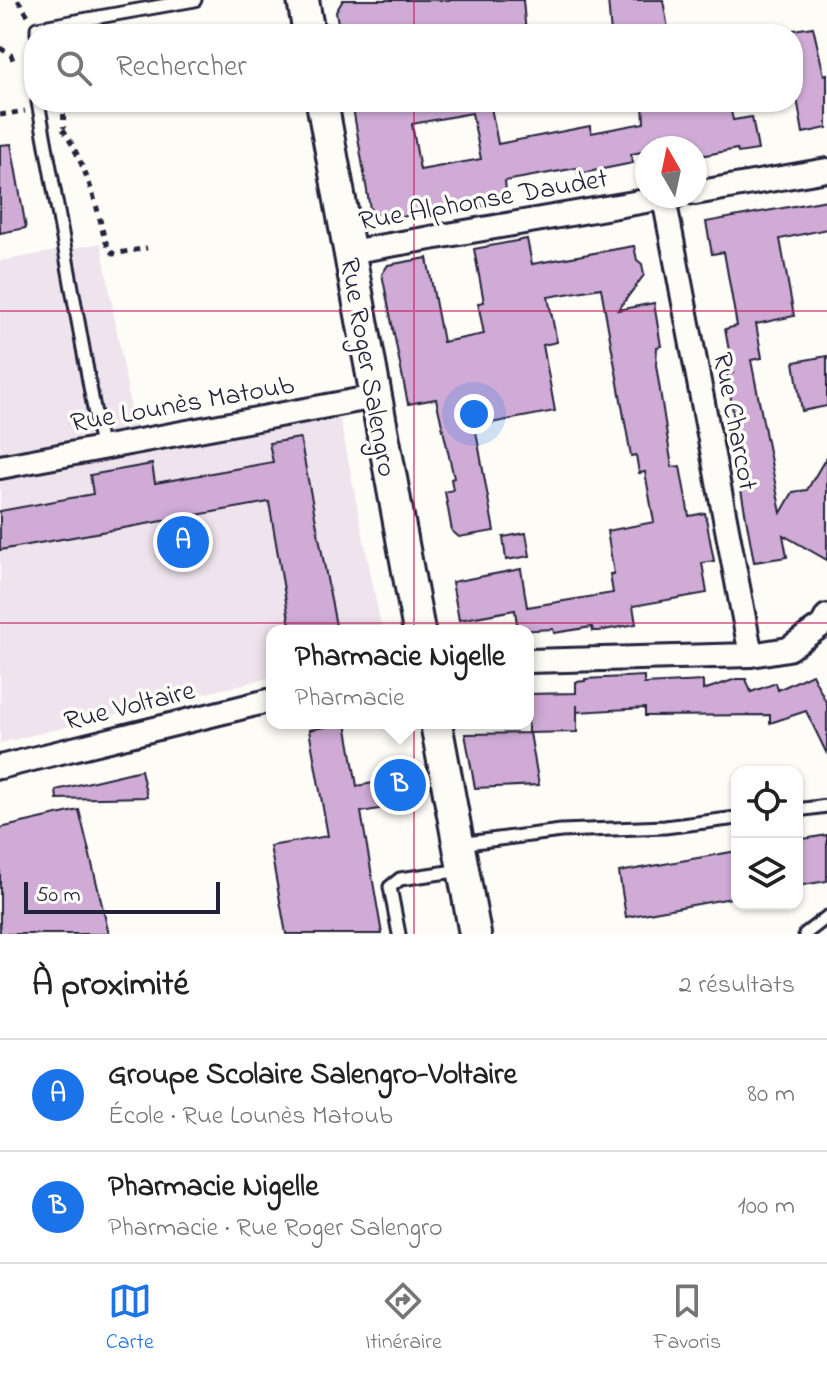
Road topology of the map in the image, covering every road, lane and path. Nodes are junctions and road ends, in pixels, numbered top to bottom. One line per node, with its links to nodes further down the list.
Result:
1 (195, 0): 3 (lane)
2 (303, 0): 4 (main road)
3 (60, 24)
4 (307, 24)
5 (24, 111): 9 (path)
6 (37, 112): 19 (lane)
7 (63, 112): 11 (path)
8 (324, 112): 17 (main road, Rue Roger Salengro)
9 (0, 115)
10 (54, 123): 11 (path)
11 (64, 129): 16 (path)
12 (827, 170): 13 (street)
13 (707, 191)
14 (635, 203): 17 (street, Rue Alphonse Daudet)
15 (672, 208): 23 (street, Rue Charcot)
16 (147, 248)
17 (349, 252): 18 (main road, Rue Roger Salengro)
18 (375, 397): 19 (street, Rue Lounès Matoub); 22 (main road, Rue Roger Salengro)
19 (101, 447): 20 (street, Rue Lounès Matoub)
20 (0, 467)
21 (827, 616): 23 (street)
22 (418, 625)
23 (751, 655): 24 (street)
24 (534, 661)
25 (266, 701): 27 (street, Rue Voltaire)
26 (437, 729): 31 (main road)
27 (0, 767)
28 (827, 806): 29 (lane)
29 (803, 809)
30 (731, 819): 31 (lane)
31 (462, 857): 33 (lane); 34 (main road)
32 (827, 917): 35 (lane)
33 (399, 934)
34 (475, 934)
35 (805, 934)

